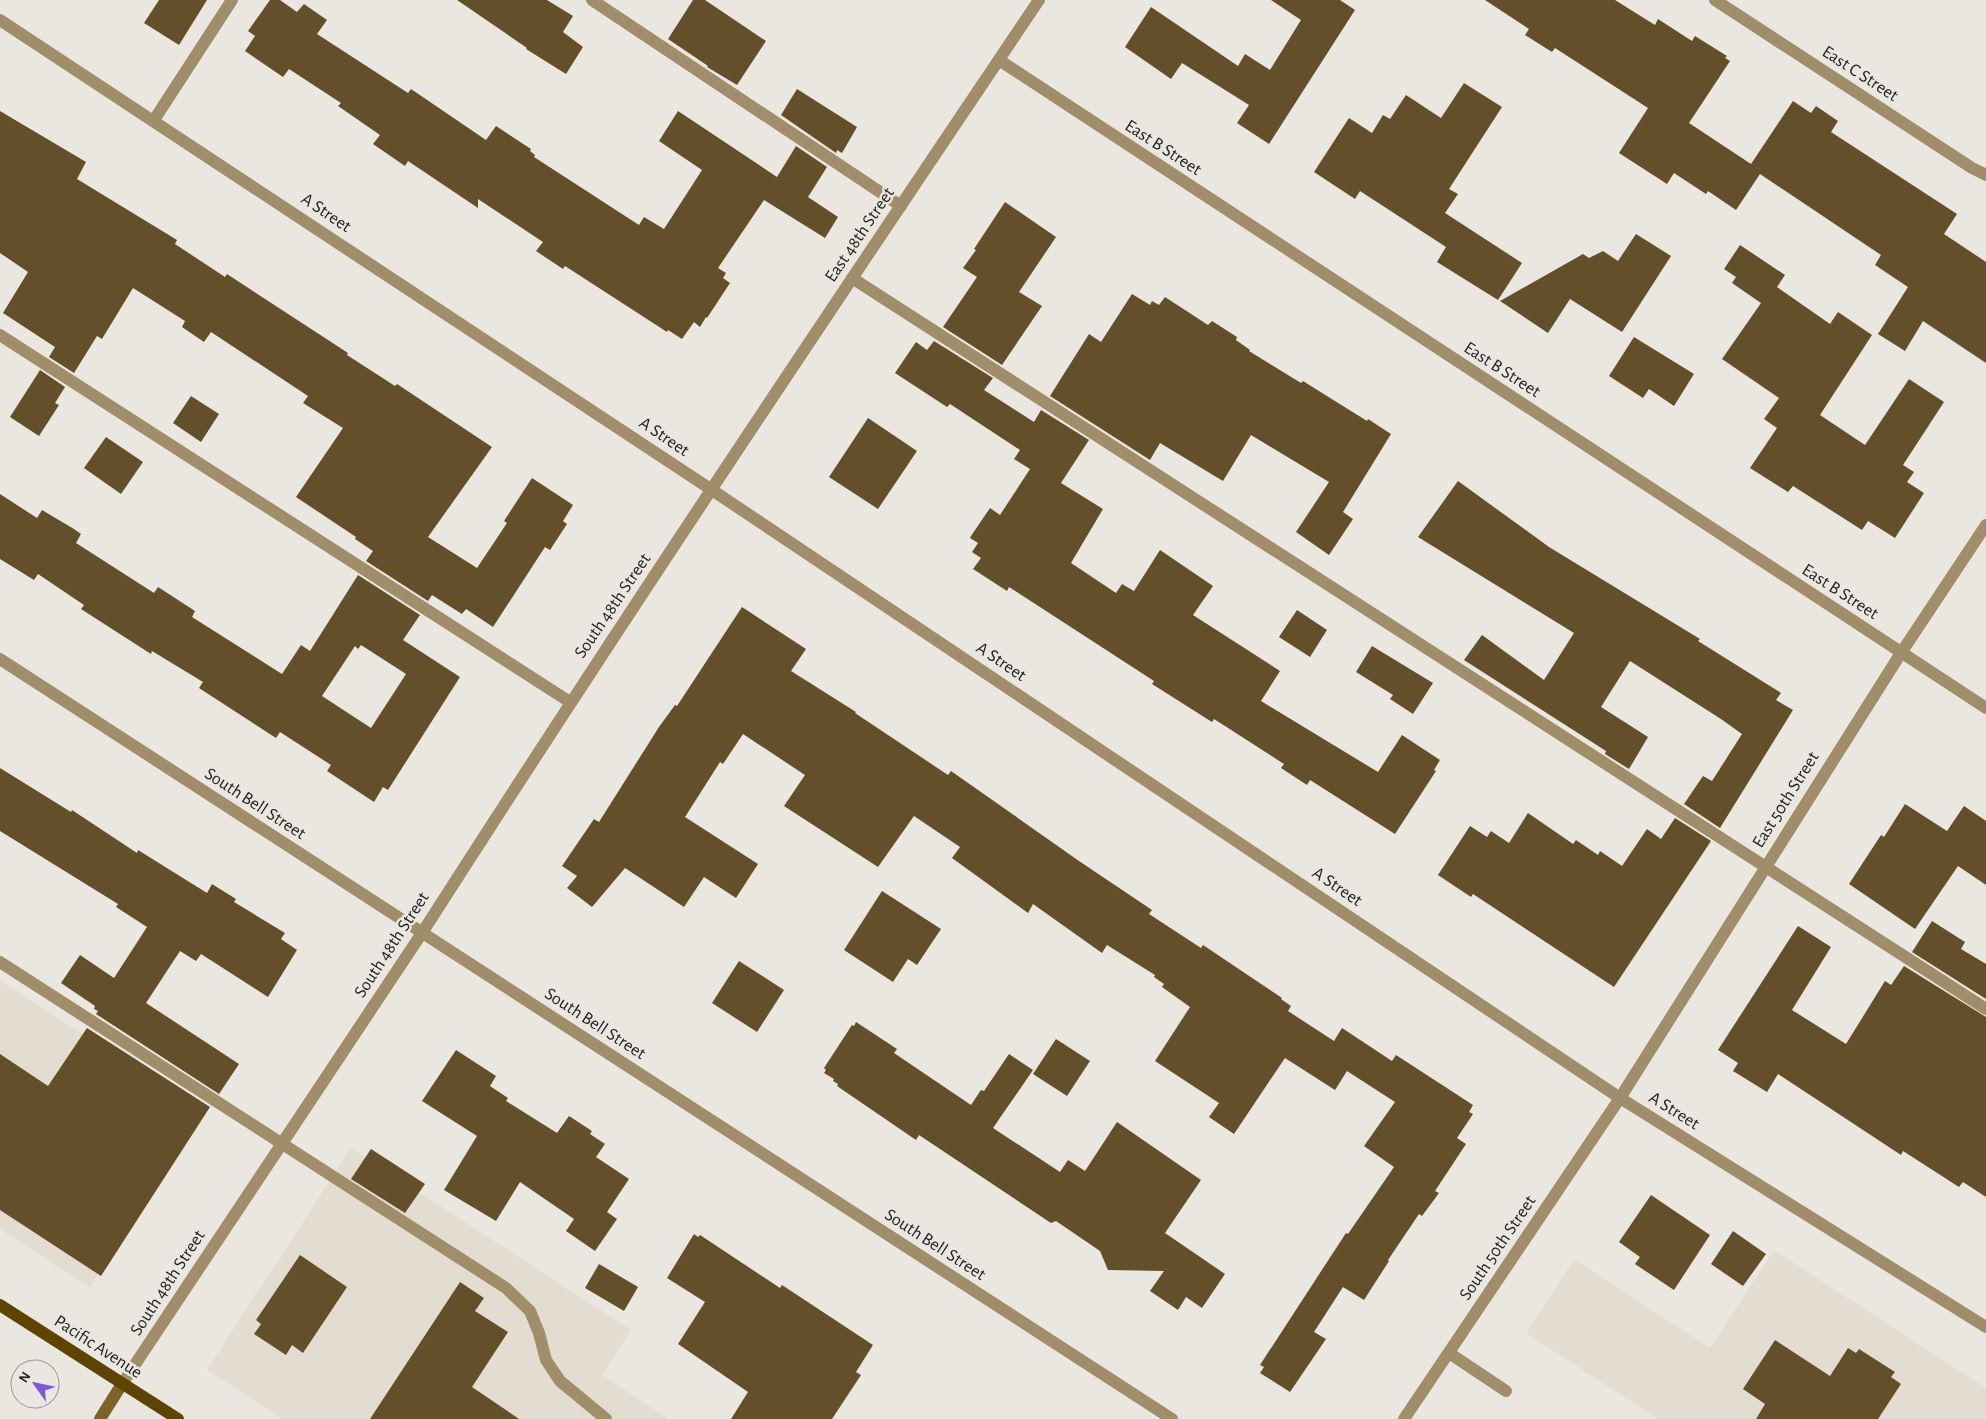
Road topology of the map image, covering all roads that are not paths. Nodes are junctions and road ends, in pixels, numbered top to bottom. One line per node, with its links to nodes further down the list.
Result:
1 (232, 0): 7 (street)
2 (592, 0): 9 (street)
3 (1040, 0): 6 (street, East 48th Street)
4 (1715, 0): 8 (street, East C Street)
5 (0, 20): 7 (street, A Street)
6 (999, 60): 9 (street, East 48th Street); 14 (street, East B Street)
7 (154, 120): 12 (street, A Street)
8 (1986, 175)
9 (901, 206): 10 (street, East 48th Street)
10 (852, 278): 12 (street, East 48th Street); 18 (street)
11 (0, 335): 16 (street)
12 (712, 490): 16 (street, South 48th Street); 22 (street, A Street)
13 (1986, 525): 14 (street, East 50th Street)
14 (1900, 653): 17 (street, East B Street); 18 (street, East 50th Street)
15 (0, 659): 19 (street, South Bell Street)
16 (570, 702): 19 (street, South 48th Street)
17 (1986, 708)
18 (1765, 866): 21 (street); 22 (street, East 50th Street)
19 (422, 933): 23 (street, South 48th Street); 32 (street, South Bell Street)
20 (0, 962): 23 (street)
21 (1986, 1008)
22 (1620, 1098): 25 (street, A Street); 26 (street, South 50th Street)
23 (281, 1144): 27 (street, South 48th Street); 31 (street)
24 (0, 1305): 27 (main road, Pacific Avenue)
25 (1986, 1327)
26 (1449, 1353): 28 (street); 33 (street, South 50th Street)
27 (122, 1384): 29 (main road, South 48th Street); 30 (main road, Pacific Avenue)
28 (1506, 1391)
29 (100, 1419)
30 (178, 1419)
31 (606, 1419)
32 (1172, 1419)
33 (1404, 1419)

